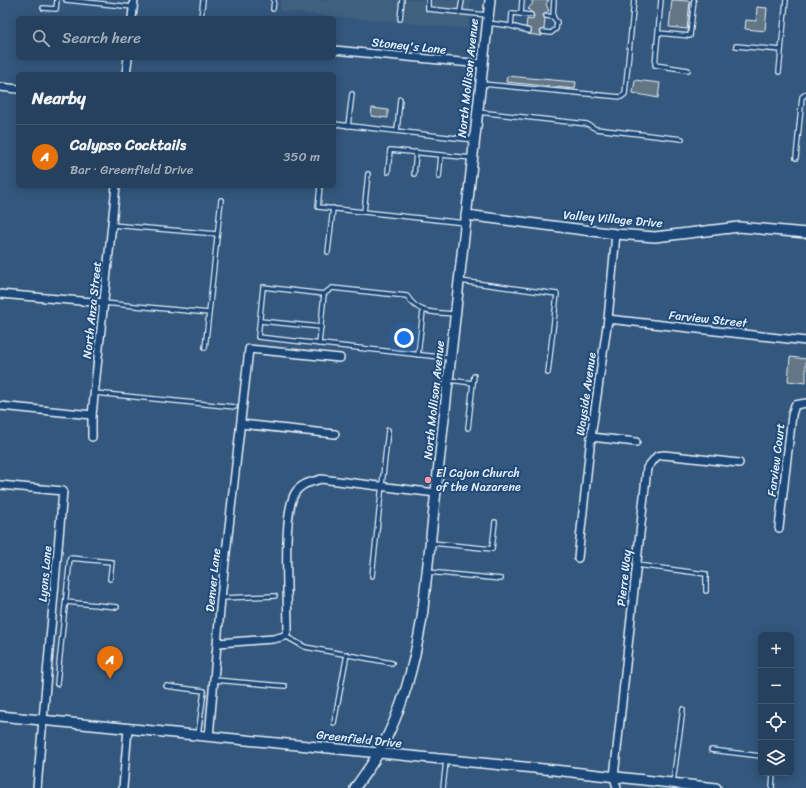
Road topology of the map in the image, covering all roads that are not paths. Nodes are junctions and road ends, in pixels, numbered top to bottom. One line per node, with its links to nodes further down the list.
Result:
1 (57, 0): 16 (lane)
2 (66, 0): 15 (lane)
3 (203, 0): 22 (lane)
4 (274, 0): 17 (lane)
5 (402, 0): 25 (lane)
6 (428, 0): 18 (lane)
7 (462, 0): 18 (lane)
8 (490, 0): 26 (main road, North Mollison Avenue)
9 (522, 0): 19 (lane)
10 (554, 0): 24 (lane)
11 (634, 0): 39 (lane)
12 (661, 0): 30 (lane)
13 (694, 0): 30 (lane)
14 (786, 0): 33 (lane)
15 (134, 4): 21 (street)
16 (43, 8)
17 (273, 9)
18 (460, 12): 26 (lane)
19 (521, 14): 20 (lane); 27 (lane)
20 (530, 15)
21 (132, 16)
22 (201, 16)
23 (546, 16): 24 (lane)
24 (553, 17): 29 (lane)
25 (400, 19)
26 (487, 19): 27 (lane); 35 (main road, North Mollison Avenue)
27 (511, 26): 28 (lane)
28 (529, 31)
29 (543, 32)
30 (658, 33): 36 (lane)
31 (736, 46): 33 (lane)
32 (336, 50): 35 (street, Stoney's Lane)
33 (781, 50): 38 (lane)
34 (128, 60): 37 (street)
35 (482, 64): 39 (main road, North Mollison Avenue)
36 (688, 70)
37 (126, 72)
38 (779, 72)
39 (479, 84): 45 (main road, North Mollison Avenue)
40 (0, 87): 41 (street)
41 (16, 89)
42 (352, 94): 47 (lane)
43 (806, 94): 54 (lane)
44 (400, 99): 48 (lane)
45 (476, 112): 49 (lane); 50 (main road, North Mollison Avenue)
46 (336, 124): 47 (lane)
47 (348, 126): 48 (lane)
48 (397, 131): 50 (lane)
49 (682, 139)
50 (474, 140): 53 (main road, North Mollison Avenue)
51 (416, 152): 52 (lane); 55 (lane); 57 (lane)
52 (441, 155): 53 (lane); 58 (lane)
53 (472, 158): 64 (main road, North Mollison Avenue)
54 (796, 158)
55 (388, 172)
56 (368, 174): 63 (lane)
57 (414, 174)
58 (439, 177)
59 (116, 188): 65 (street, North Anza Street)
60 (320, 188): 62 (lane)
61 (221, 200): 67 (lane)
62 (333, 208): 63 (lane); 69 (lane)
63 (364, 212): 64 (lane)
64 (465, 219): 68 (main road, Valley Village Drive); 70 (main road, North Mollison Avenue)
65 (112, 225): 67 (lane); 73 (street, North Anza Street)
66 (806, 233): 68 (main road, Valley Village Drive)
67 (217, 234): 75 (lane)
68 (616, 234): 77 (street, Wayside Avenue)
69 (328, 252)
70 (458, 281): 76 (main road, North Mollison Avenue); 86 (lane)
71 (0, 294): 73 (street)
72 (324, 294): 74 (lane); 78 (lane); 79 (lane)
73 (104, 303): 75 (lane); 90 (street, North Anza Street)
74 (423, 311): 76 (lane); 83 (lane)
75 (209, 313): 82 (lane)
76 (455, 314): 85 (main road, North Mollison Avenue)
77 (608, 319): 80 (street, Farview Street); 100 (street, Wayside Avenue)
78 (260, 321): 79 (lane); 81 (lane)
79 (321, 327): 81 (lane)
80 (806, 341)
81 (319, 344): 83 (lane)
82 (204, 348)
83 (418, 355): 85 (lane)
84 (340, 358): 95 (street, Denver Lane)
85 (450, 358): 88 (main road, North Mollison Avenue)
86 (548, 373)
87 (474, 376): 89 (lane)
88 (448, 380): 89 (lane); 105 (main road, North Mollison Avenue)
89 (473, 383): 96 (lane)
90 (94, 392): 93 (lane); 94 (street, North Anza Street)
91 (806, 404): 107 (street, Farview Court)
92 (0, 406): 94 (street)
93 (235, 407)
94 (92, 415): 99 (street, North Anza Street)
95 (241, 424): 98 (street); 117 (street, Denver Lane)
96 (468, 428)
97 (388, 430): 104 (lane)
98 (335, 434)
99 (92, 437)
100 (591, 437): 101 (street); 109 (street, Wayside Avenue)
101 (636, 442)
102 (739, 462): 110 (street, Pierre Way)
103 (0, 485): 130 (street, Lyons Lane)
104 (382, 486): 105 (street); 112 (lane); 120 (street)
105 (436, 493): 108 (main road, North Mollison Avenue)
106 (495, 522): 108 (lane)
107 (779, 528)
108 (430, 543): 111 (main road, North Mollison Avenue)
109 (578, 558)
110 (637, 565): 115 (lane); 140 (street, Pierre Way)
111 (427, 572): 114 (lane); 136 (main road, North Mollison Avenue)
112 (372, 576)
113 (110, 579): 118 (lane)
114 (501, 580)
115 (706, 591)
116 (275, 596): 117 (lane)
117 (221, 598): 121 (street, Denver Lane)
118 (66, 602): 119 (lane); 125 (lane)
119 (117, 607)
120 (285, 636): 121 (street); 122 (lane)
121 (218, 643): 124 (street, Denver Lane)
122 (347, 654): 123 (lane); 131 (lane)
123 (392, 663)
124 (214, 680): 127 (lane); 134 (street, Denver Lane)
125 (57, 684)
126 (166, 686): 133 (lane)
127 (285, 686)
128 (683, 709): 141 (lane)
129 (0, 716): 130 (main road, Greenfield Drive)
130 (42, 722): 132 (main road, Greenfield Drive); 142 (street)
131 (334, 723)
132 (128, 730): 133 (main road, Greenfield Drive); 143 (street)
133 (198, 736): 134 (main road, Greenfield Drive)
134 (209, 737): 136 (main road, Greenfield Drive)
135 (711, 750): 137 (lane)
136 (379, 753): 138 (main road, Greenfield Drive); 144 (main road, North Mollison Avenue)
137 (758, 756)
138 (446, 760): 140 (main road, Greenfield Drive); 145 (lane)
139 (773, 776): 148 (lane)
140 (614, 777): 141 (main road, Greenfield Drive); 146 (street, Pierre Way)
141 (673, 784): 147 (main road, Greenfield Drive)
142 (37, 788)
143 (123, 788)
144 (355, 788)
145 (443, 788)
146 (617, 788)
147 (716, 788)
148 (772, 788)

